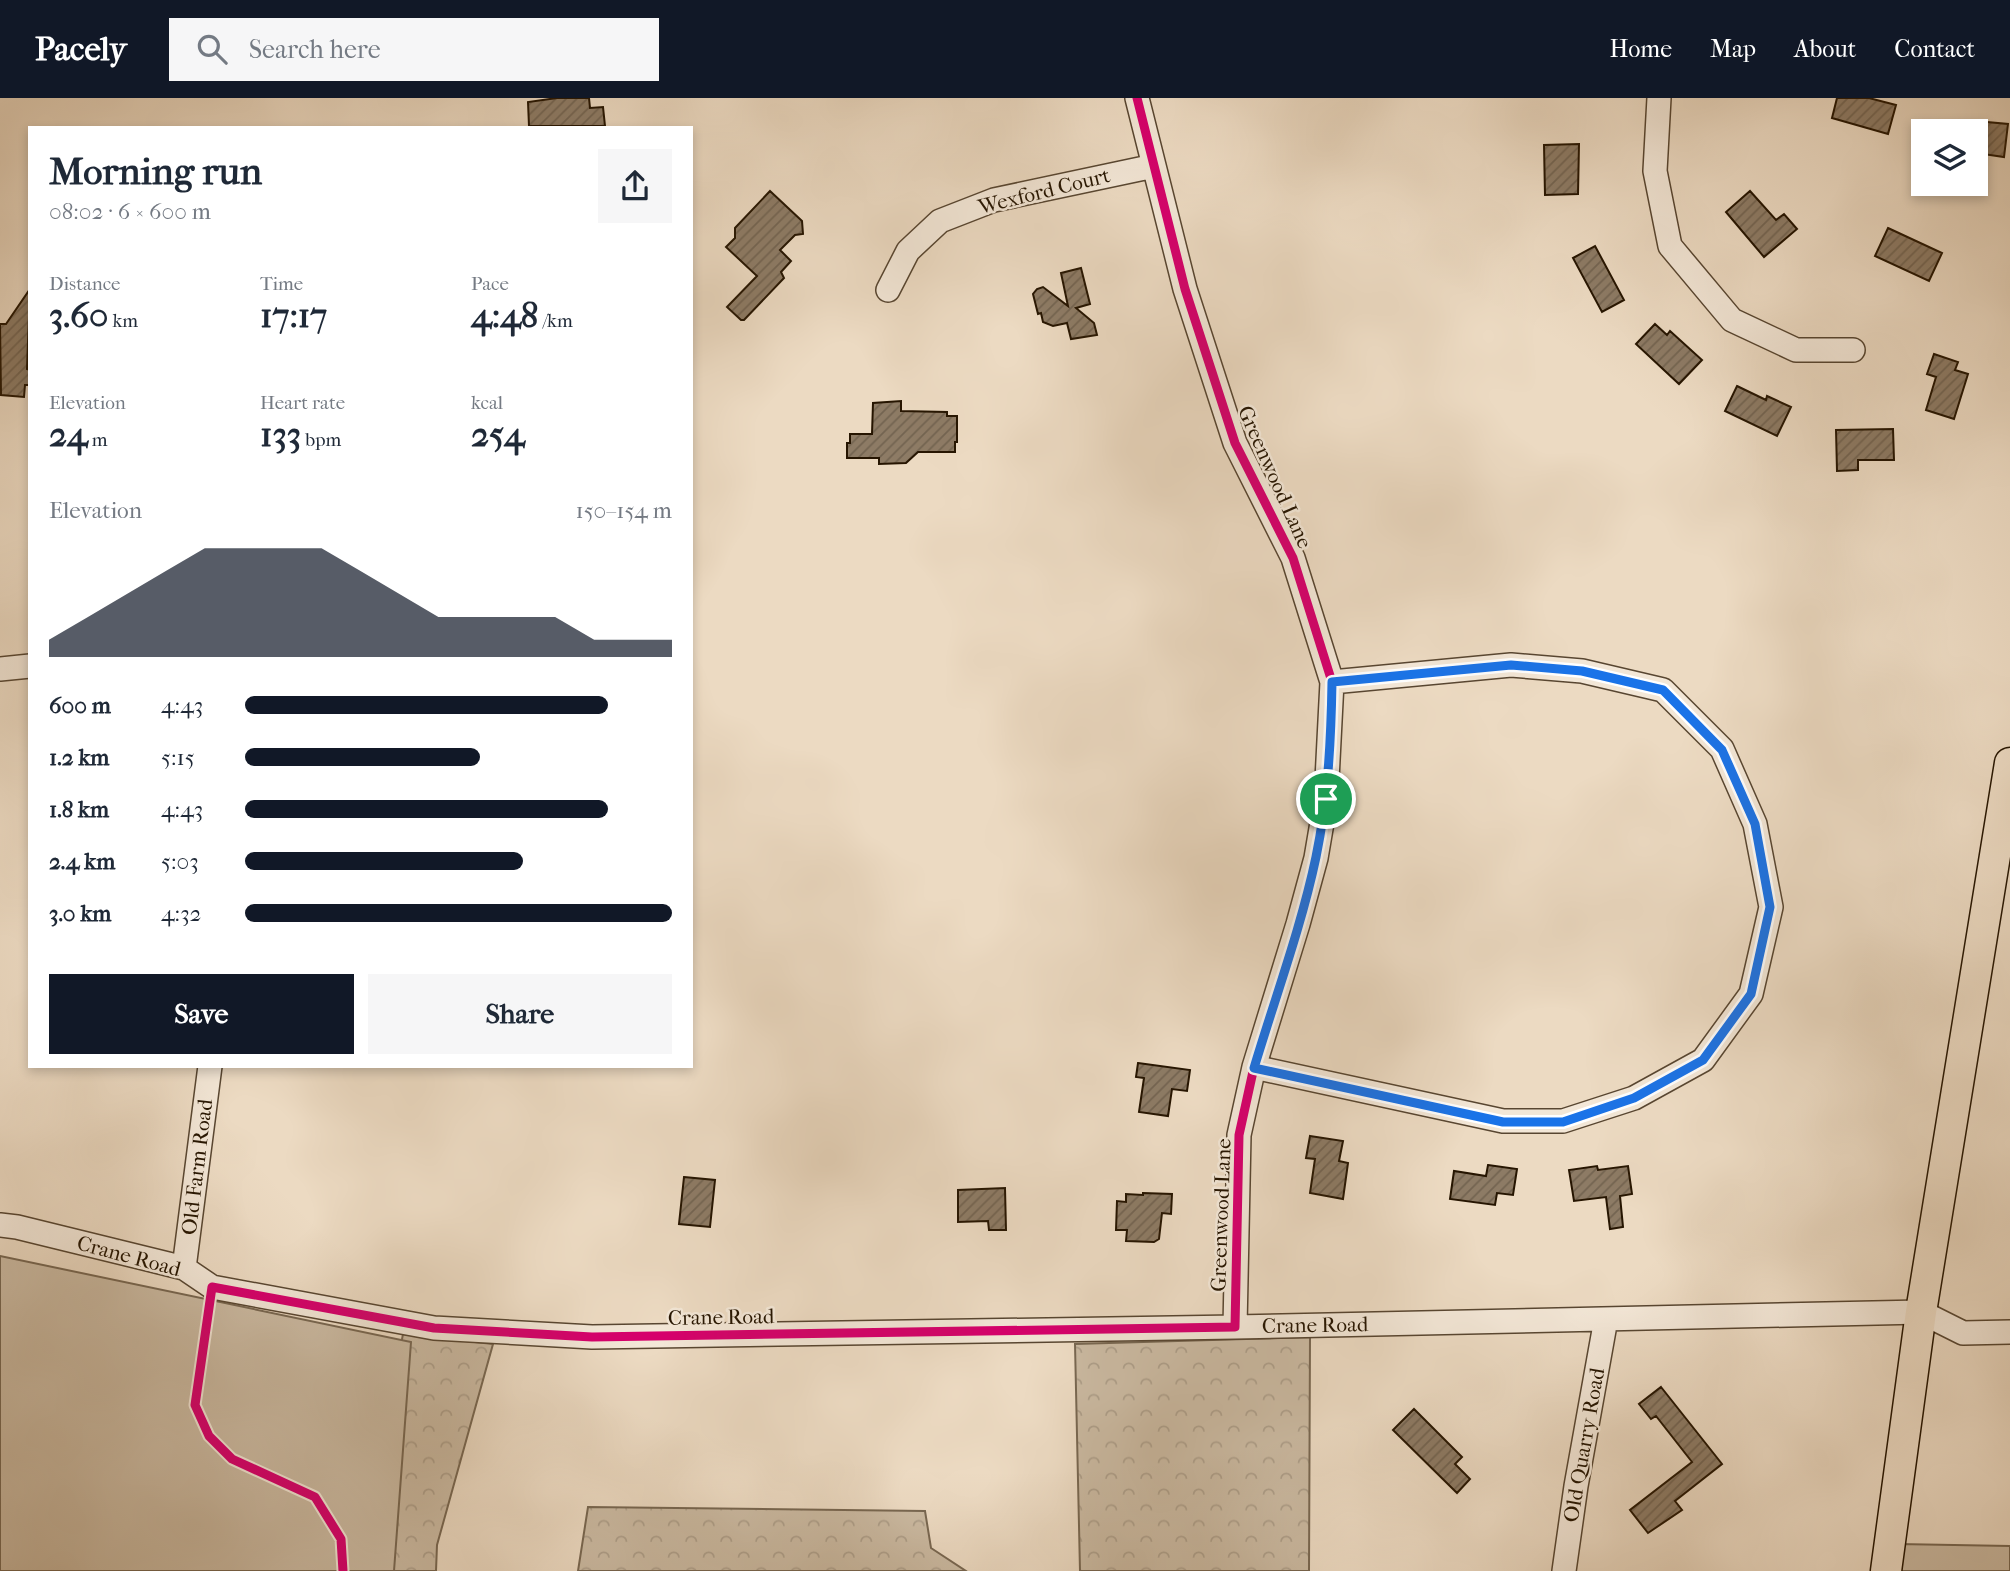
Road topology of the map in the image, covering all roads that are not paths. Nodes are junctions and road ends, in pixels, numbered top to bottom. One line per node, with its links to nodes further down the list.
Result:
1 (1137, 98): 3 (street, Greenwood Lane)
2 (1659, 98): 5 (street)
3 (1154, 166): 4 (street, Wexford Court); 8 (street, Greenwood Lane)
4 (888, 290)
5 (1853, 350)
6 (28, 666): 7 (street)
7 (0, 669)
8 (1332, 682): 11 (street, Greenwood Lane); 11 (street)
9 (2010, 763): 14 (main road)
10 (210, 1068): 13 (street, Old Farm Road)
11 (1254, 1068): 16 (street, Greenwood Lane)
12 (0, 1225): 13 (street, Crane Road)
13 (184, 1268): 16 (street, Crane Road)
14 (1921, 1312): 15 (street, Crane Road); 17 (street, Crane Road); 19 (main road)
15 (1606, 1318): 16 (street, Crane Road); 18 (street, Old Quarry Road)
16 (1235, 1328)
17 (2010, 1332)
18 (1564, 1571)
19 (1886, 1571)

